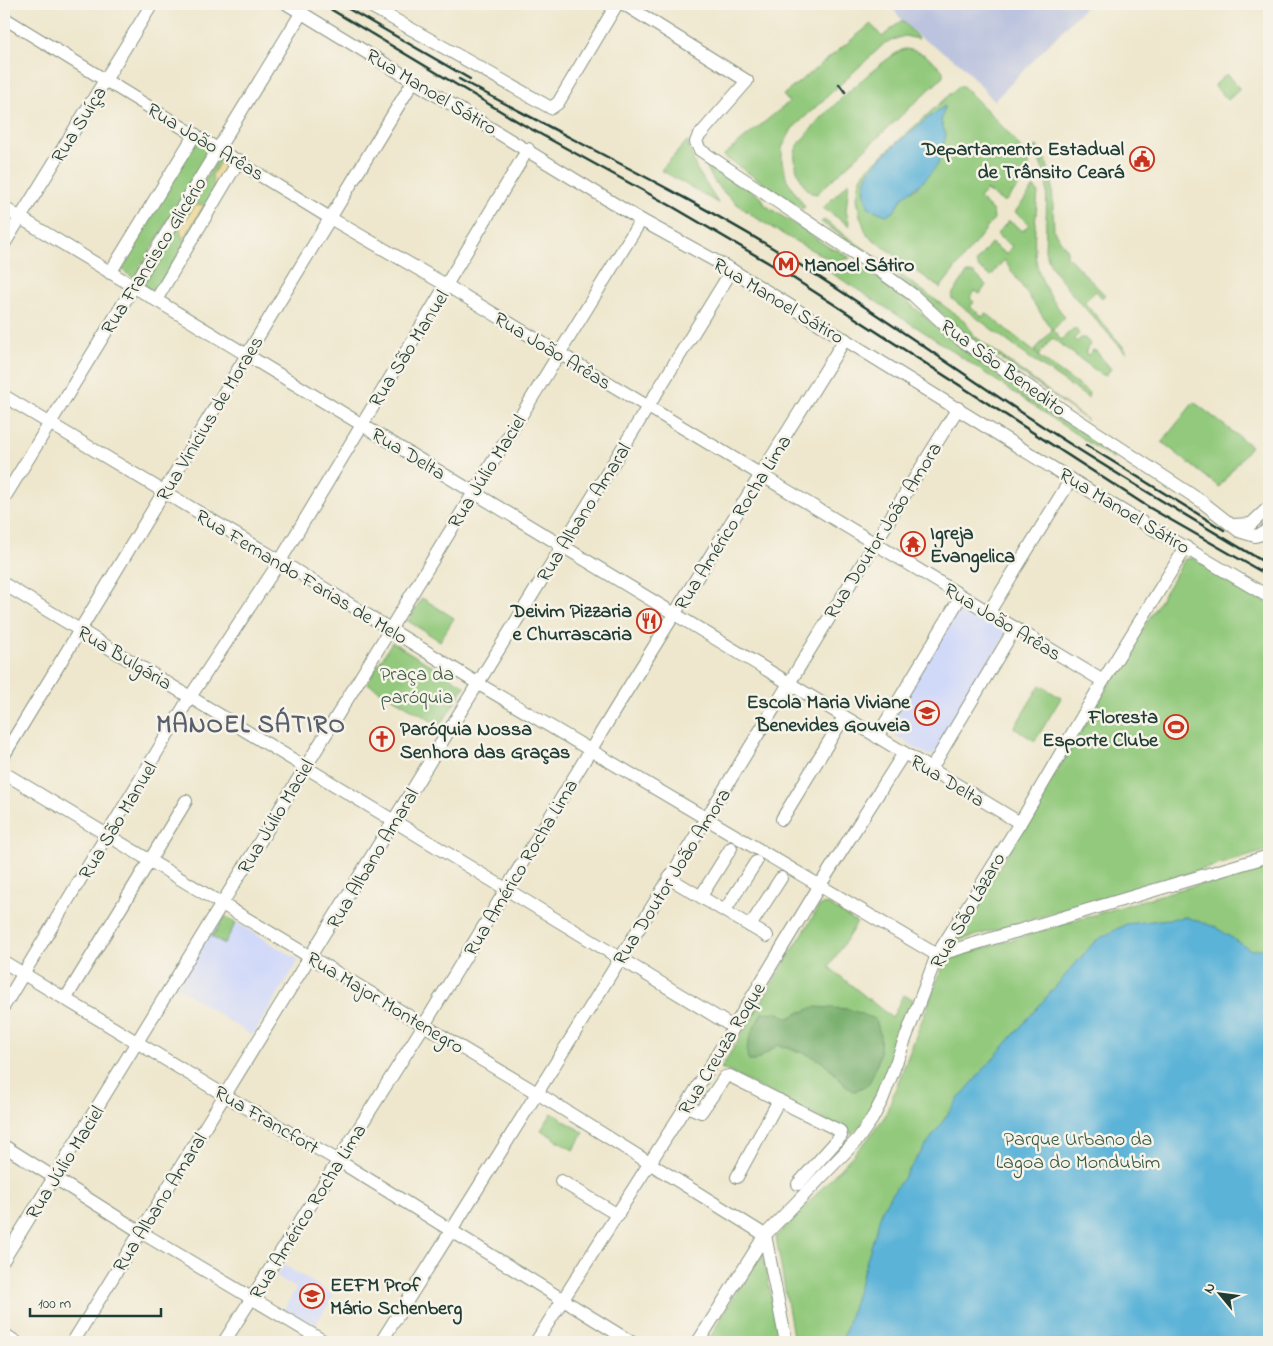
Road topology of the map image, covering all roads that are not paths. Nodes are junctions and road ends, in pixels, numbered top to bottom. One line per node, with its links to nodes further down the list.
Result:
1 (152, 4): 8 (street, Rua Suíça)
2 (287, 4): 6 (street, Rua Manoel Sátiro)
3 (367, 4): 4 (street, Rua Manoel Sátiro)
4 (617, 4)
5 (624, 4): 38 (street, Rua São Benedito)
6 (302, 12): 9 (street, Rua Manoel Sátiro); 11 (street, Rua Francisco Glicério)
7 (4, 18): 8 (street, Rua João Arêas)
8 (105, 80): 10 (street, Rua João Arêas); 15 (street, Rua Suíça)
9 (414, 80): 12 (street, Rua Manoel Sátiro); 16 (street, Rua Vinicius de Moraes)
10 (196, 134): 11 (street, Rua João Arêas); 20 (street, Rua Francisco Glicério)
11 (218, 148): 13 (street, Rua João Arêas); 22 (street, Rua Francisco Glicério)
12 (528, 149): 17 (street, Rua Manoel Sátiro); 21 (street, Rua São Manuel)
13 (239, 160): 16 (street, Rua João Arêas); 23 (street, Rua Francisco Glicério)
14 (4, 208): 15 (street, Rua Delta)
15 (20, 218): 18 (street, Rua Suíça); 20 (street, Rua Delta)
16 (330, 218): 21 (street, Rua João Arêas); 26 (street, Rua Vinicius de Moraes)
17 (641, 220): 19 (street, Rua Manoel Sátiro); 25 (street, Rua Júlio Maciel)
18 (4, 244)
19 (732, 270): 24 (street, Rua Manoel Sátiro); 28 (street, Rua Albano Amaral)
20 (110, 273): 22 (street, Rua Delta)
21 (446, 285): 25 (street, Rua João Arêas); 31 (street, Rua São Manuel)
22 (133, 287): 23 (street, Rua Delta); 30 (street, Rua Francisco Glicério)
23 (156, 300): 26 (street, Rua Delta)
24 (845, 339): 29 (street, Rua Manoel Sátiro); 32 (street, Rua Américo Rocha Lima)
25 (559, 353): 28 (street, Rua João Arêas); 34 (street, Rua Júlio Maciel)
26 (246, 354): 31 (street, Rua Delta); 35 (street, Rua Vinicius de Moraes)
27 (4, 396): 30 (street, Rua Fernando Farias de Melo)
28 (648, 407): 32 (street, Rua João Arêas); 41 (street, Rua Albano Amaral)
29 (958, 408): 33 (street, Rua Manoel Sátiro); 40 (street, Rua Doutor João Amora)
30 (50, 424): 35 (street, Rua Fernando Farias de Melo); 36 (street, Rua Francisco Glicério)
31 (360, 424): 34 (street, Rua Delta); 43 (street, Rua São Manuel)
32 (761, 476): 40 (street, Rua João Arêas); 48 (street, Rua Américo Rocha Lima)
33 (1071, 479): 42 (street, Rua Manoel Sátiro); 47 (street)
34 (473, 491): 41 (street, Rua Delta); 51 (street, Rua Júlio Maciel)
35 (165, 493): 43 (street, Rua Fernando Farias de Melo); 50 (street, Rua Vinicius de Moraes)
36 (4, 498)
37 (1269, 507): 38 (street)
38 (1233, 525): 39 (street)
39 (1269, 528)
40 (875, 543): 45 (street, Rua João Arêas); 53 (street, Rua Doutor João Amora)
41 (562, 545): 48 (street, Rua Delta); 54 (street, Rua Albano Amaral)
42 (1186, 547): 46 (street, Rua Manoel Sátiro); 52 (street, Rua São Lázaro)
43 (280, 561): 51 (street, Rua Fernando Farias de Melo); 55 (street, Rua São Manuel)
44 (4, 584): 50 (street, Rua Bulgária)
45 (961, 596): 47 (street, Rua João Arêas); 57 (street)
46 (1269, 597)
47 (989, 612): 49 (street, Rua João Arêas)
48 (674, 614): 53 (street, Rua Delta); 58 (street, Rua Américo Rocha Lima)
49 (1016, 628): 52 (street, Rua João Arêas); 62 (street)
50 (80, 630): 55 (street, Rua Bulgária); 60 (street, Rua Vinicius de Moraes)
51 (389, 630): 54 (street, Rua Fernando Farias de Melo); 61 (street, Rua Júlio Maciel)
52 (1103, 681): 68 (street, Rua São Lázaro)
53 (788, 682): 56 (street, Rua Delta); 65 (street, Rua Doutor João Amora)
54 (477, 683): 58 (street, Rua Fernando Farias de Melo); 67 (street, Rua Albano Amaral)
55 (190, 697): 61 (street, Rua Bulgária); 69 (street, Rua São Manuel)
56 (844, 717): 57 (street, Rua Delta); 66 (street)
57 (877, 737): 59 (street, Rua Delta)
58 (591, 751): 65 (street, Rua Fernando Farias de Melo); 77 (street, Rua Américo Rocha Lima)
59 (904, 753): 62 (street, Rua Delta); 76 (street, Rua Creuza Roque)
60 (4, 755)
61 (305, 767): 67 (street, Rua Bulgária); 79 (street, Rua Júlio Maciel)
62 (931, 769): 68 (street, Rua Delta)
63 (4, 773): 69 (street, Rua Major Montenegro)
64 (186, 801): 72 (street)
65 (708, 818): 74 (street, Rua Doutor João Amora); 76 (street, Rua Fernando Farias de Melo)
66 (782, 819)
67 (394, 821): 77 (street, Rua Bulgária); 84 (street, Rua Albano Amaral)
68 (1020, 823): 83 (street, Rua São Lázaro)
69 (107, 837): 72 (street, Rua Major Montenegro); 87 (street, Rua São Manuel)
70 (731, 848): 78 (street)
71 (1269, 856): 83 (street)
72 (151, 860): 79 (street, Rua Major Montenegro); 88 (street)
73 (756, 862): 80 (street)
74 (669, 878): 78 (street); 85 (street, Rua Doutor João Amora)
75 (780, 878): 81 (street)
76 (820, 885): 83 (street, Rua Fernando Farias de Melo); 91 (street, Rua Creuza Roque)
77 (508, 890): 85 (street, Rua Bulgária); 90 (street, Rua Américo Rocha Lima)
78 (701, 896): 80 (street)
79 (223, 904): 84 (street, Rua Major Montenegro); 92 (street, Rua Júlio Maciel)
80 (725, 910): 81 (street)
81 (750, 926): 82 (street)
82 (767, 936)
83 (936, 955): 107 (street, Rua São Lázaro)
84 (310, 957): 90 (street, Rua Major Montenegro); 94 (street, Rua Albano Amaral)
85 (620, 958): 91 (street, Rua Bulgária); 93 (street, Rua Doutor João Amora)
86 (4, 962): 87 (street, Rua Francfort)
87 (24, 974): 88 (street, Rua Francfort); 89 (street, Rua São Manuel)
88 (66, 998): 92 (street, Rua Francfort)
89 (4, 1006)
90 (424, 1025): 93 (street, Rua Major Montenegro); 98 (street, Rua Américo Rocha Lima)
91 (733, 1027): 96 (street, Rua Creuza Roque)
92 (137, 1042): 94 (street, Rua Francfort); 100 (street, Rua Júlio Maciel)
93 (537, 1093): 99 (street, Rua Major Montenegro); 106 (street, Rua Doutor João Amora)
94 (226, 1096): 98 (street, Rua Francfort); 105 (street, Rua Albano Amaral)
95 (779, 1100): 96 (street); 101 (street); 103 (street)
96 (686, 1106): 99 (street, Rua Creuza Roque)
97 (4, 1146): 100 (street)
98 (339, 1161): 106 (street, Rua Francfort); 109 (street, Rua Américo Rocha Lima)
99 (649, 1162): 104 (street, Rua Creuza Roque); 107 (street, Rua Major Montenegro)
100 (54, 1177): 105 (street); 108 (street, Rua Júlio Maciel)
101 (737, 1177)
102 (561, 1181): 104 (street)
103 (798, 1184)
104 (618, 1214): 110 (street, Rua Creuza Roque)
105 (139, 1231): 109 (street); 113 (street, Rua Albano Amaral)
106 (451, 1231): 110 (street, Rua Francfort); 116 (street, Rua Doutor João Amora)
107 (766, 1235): 119 (street, Rua São Lázaro); 120 (street)
108 (4, 1259)
109 (253, 1298): 114 (street, Rua Américo Rocha Lima); 115 (street)
110 (563, 1300): 117 (street, Rua Creuza Roque); 118 (street, Rua Francfort)
111 (4, 1334): 112 (street)
112 (16, 1342)
113 (73, 1342)
114 (224, 1342)
115 (324, 1342)
116 (381, 1342)
117 (536, 1342)
118 (631, 1342)
119 (698, 1342)
120 (786, 1342)

